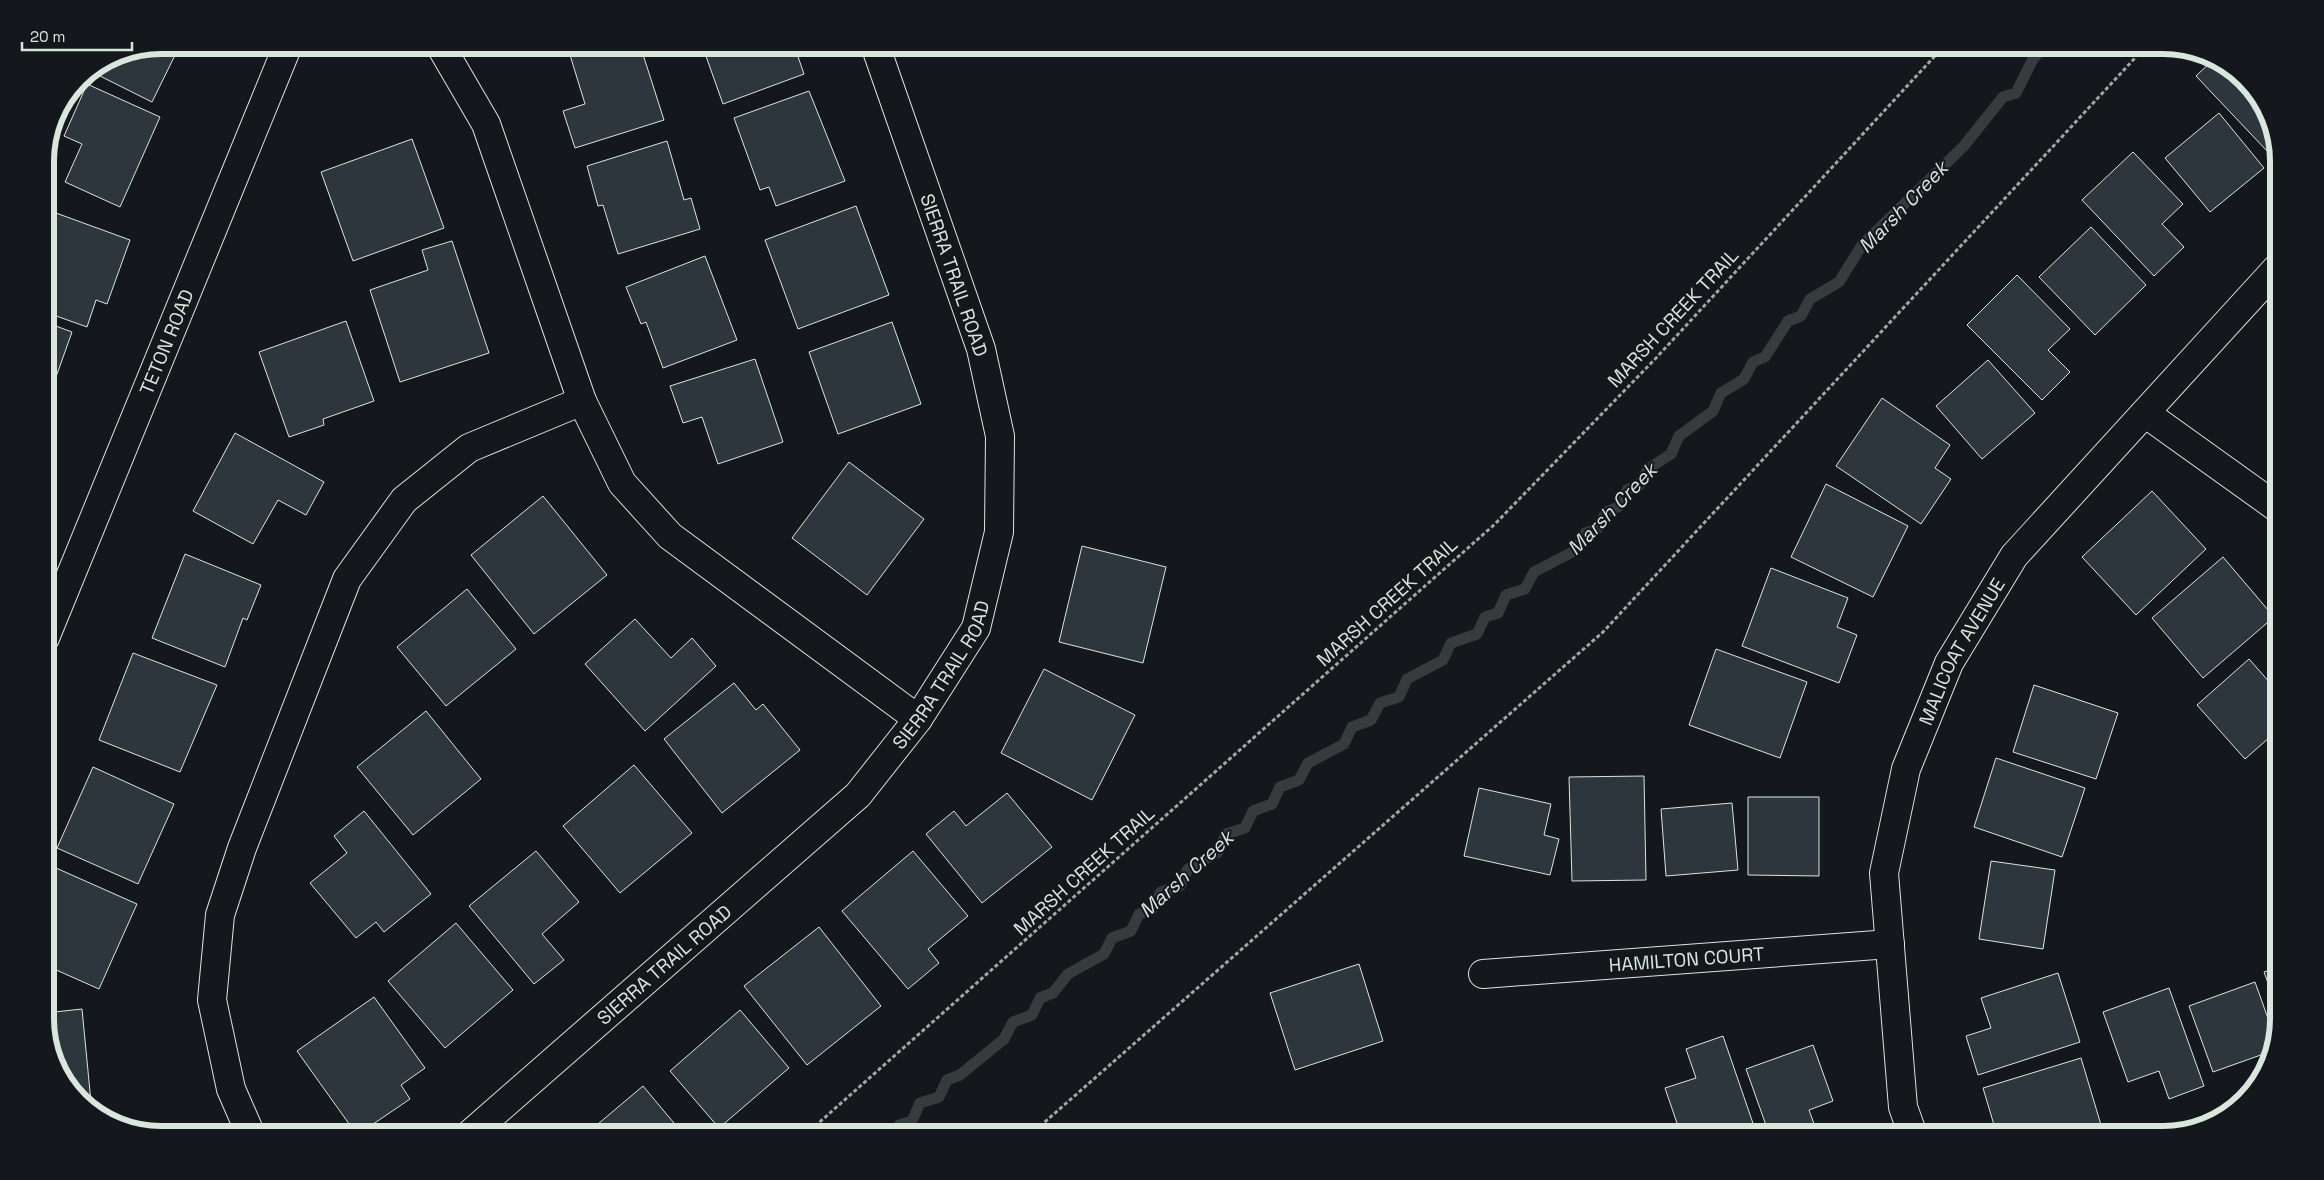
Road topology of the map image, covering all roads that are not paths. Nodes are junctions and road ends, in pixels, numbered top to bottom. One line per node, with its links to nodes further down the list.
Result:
1 (284, 54): 8 (street, TETON ROAD)
2 (445, 54): 5 (street)
3 (878, 54): 9 (street, SIERRA TRAIL ROAD)
4 (2270, 276): 6 (street, MALICOAT AVENUE)
5 (582, 401): 9 (street); 12 (street)
6 (2145, 413): 7 (street); 10 (street, MALICOAT AVENUE)
7 (2270, 503)
8 (54, 616)
9 (918, 719): 13 (street, SIERRA TRAIL ROAD)
10 (1890, 944): 11 (street, HAMILTON COURT); 14 (street, MALICOAT AVENUE)
11 (1483, 974)
12 (247, 1126)
13 (479, 1126)
14 (1910, 1126)

